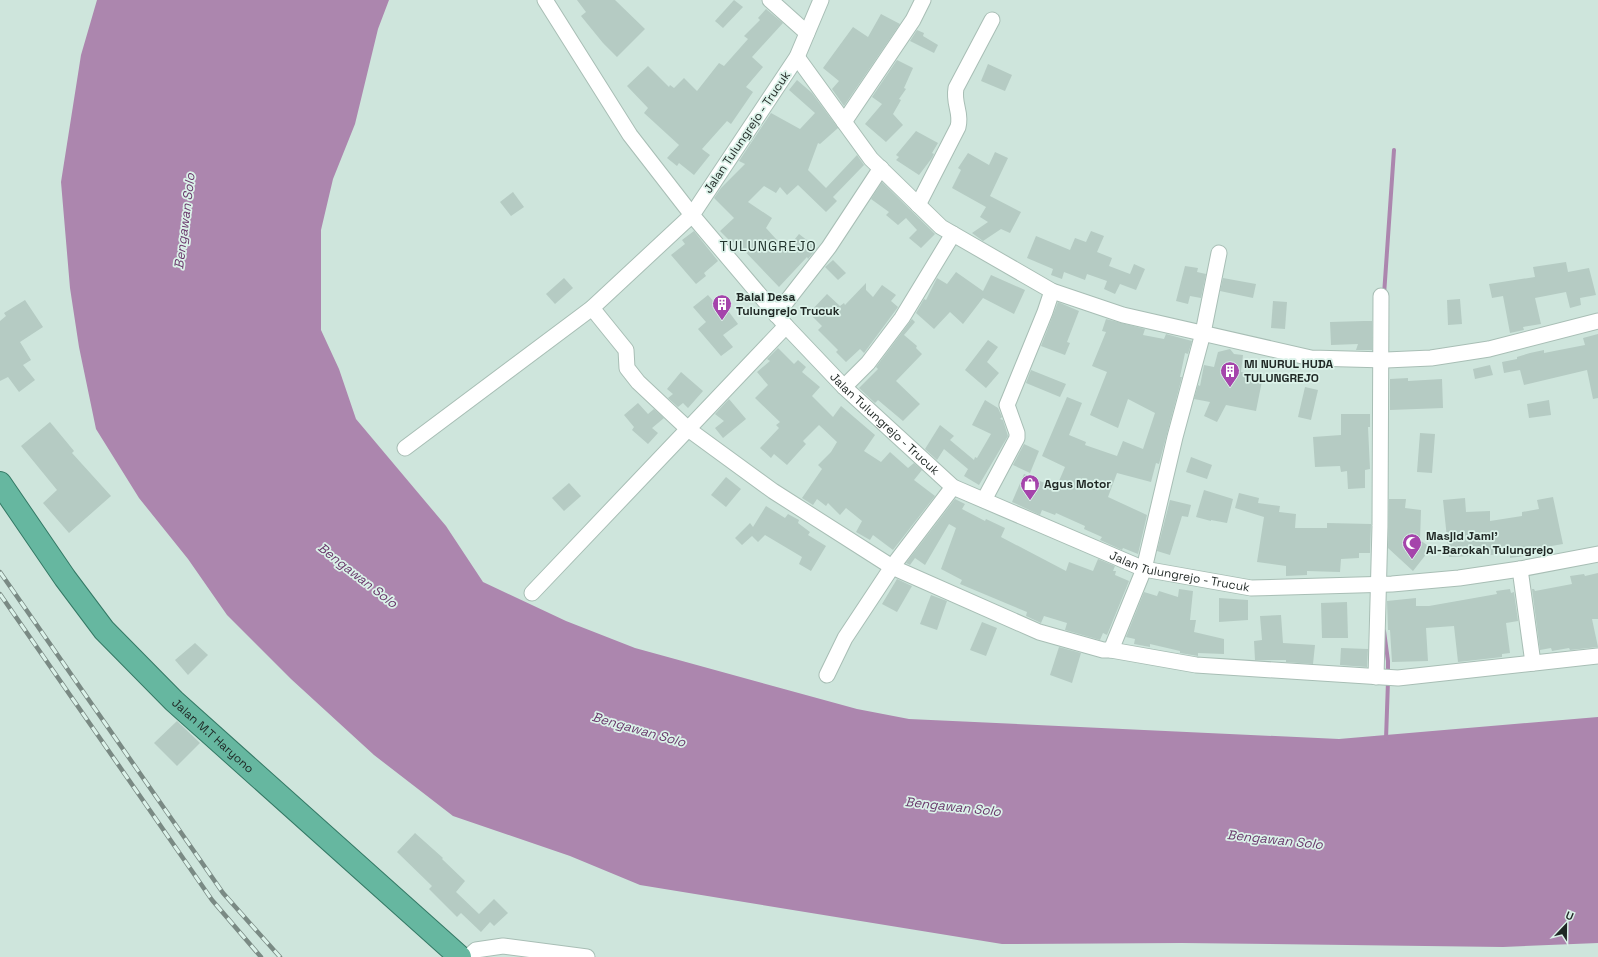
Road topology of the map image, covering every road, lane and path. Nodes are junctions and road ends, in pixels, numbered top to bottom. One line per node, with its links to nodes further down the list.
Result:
1 (545, 0): 11 (street)
2 (770, 0): 6 (street)
3 (821, 0): 6 (street, Jalan Tulungrejo - Trucuk)
4 (923, 0): 8 (street)
5 (992, 20): 10 (street)
6 (808, 33): 7 (street, Jalan Tulungrejo - Trucuk)
7 (797, 57): 8 (street); 11 (street, Jalan Tulungrejo - Trucuk)
8 (844, 122): 9 (street)
9 (881, 168): 10 (street); 17 (street)
10 (918, 205): 12 (street)
11 (692, 215): 16 (street); 17 (street, Jalan Tulungrejo - Trucuk)
12 (952, 234): 14 (street); 22 (street)
13 (1219, 253): 20 (street)
14 (1052, 291): 20 (street); 27 (street)
15 (1381, 296): 21 (street)
16 (592, 308): 23 (street); 24 (street)
17 (776, 315): 19 (street, Jalan Tulungrejo - Trucuk)
18 (1598, 321): 21 (street)
19 (786, 326): 22 (street, Jalan Tulungrejo - Trucuk); 23 (street)
20 (1203, 333): 21 (street); 30 (street)
21 (1380, 360): 32 (street)
22 (844, 387): 26 (street, Jalan Tulungrejo - Trucuk)
23 (688, 429): 29 (street); 33 (street)
24 (405, 448)
25 (0, 483): 39 (highway, Jalan M.T Haryono)
26 (953, 487): 27 (street, Jalan Tulungrejo - Trucuk); 29 (street)
27 (984, 500): 30 (street, Jalan Tulungrejo - Trucuk)
28 (1598, 554): 31 (street, Jalan Tulungrejo - Trucuk)
29 (892, 567): 34 (street); 37 (street)
30 (1144, 569): 32 (street, Jalan Tulungrejo - Trucuk); 34 (street)
31 (1520, 569): 32 (street, Jalan Tulungrejo - Trucuk); 36 (street)
32 (1385, 584): 38 (street)
33 (532, 593)
34 (1111, 650): 38 (street)
35 (1598, 656): 36 (street)
36 (1533, 663): 38 (street)
37 (827, 675)
38 (1376, 677)
39 (460, 957)
40 (468, 957): 41 (street)
41 (587, 957)

